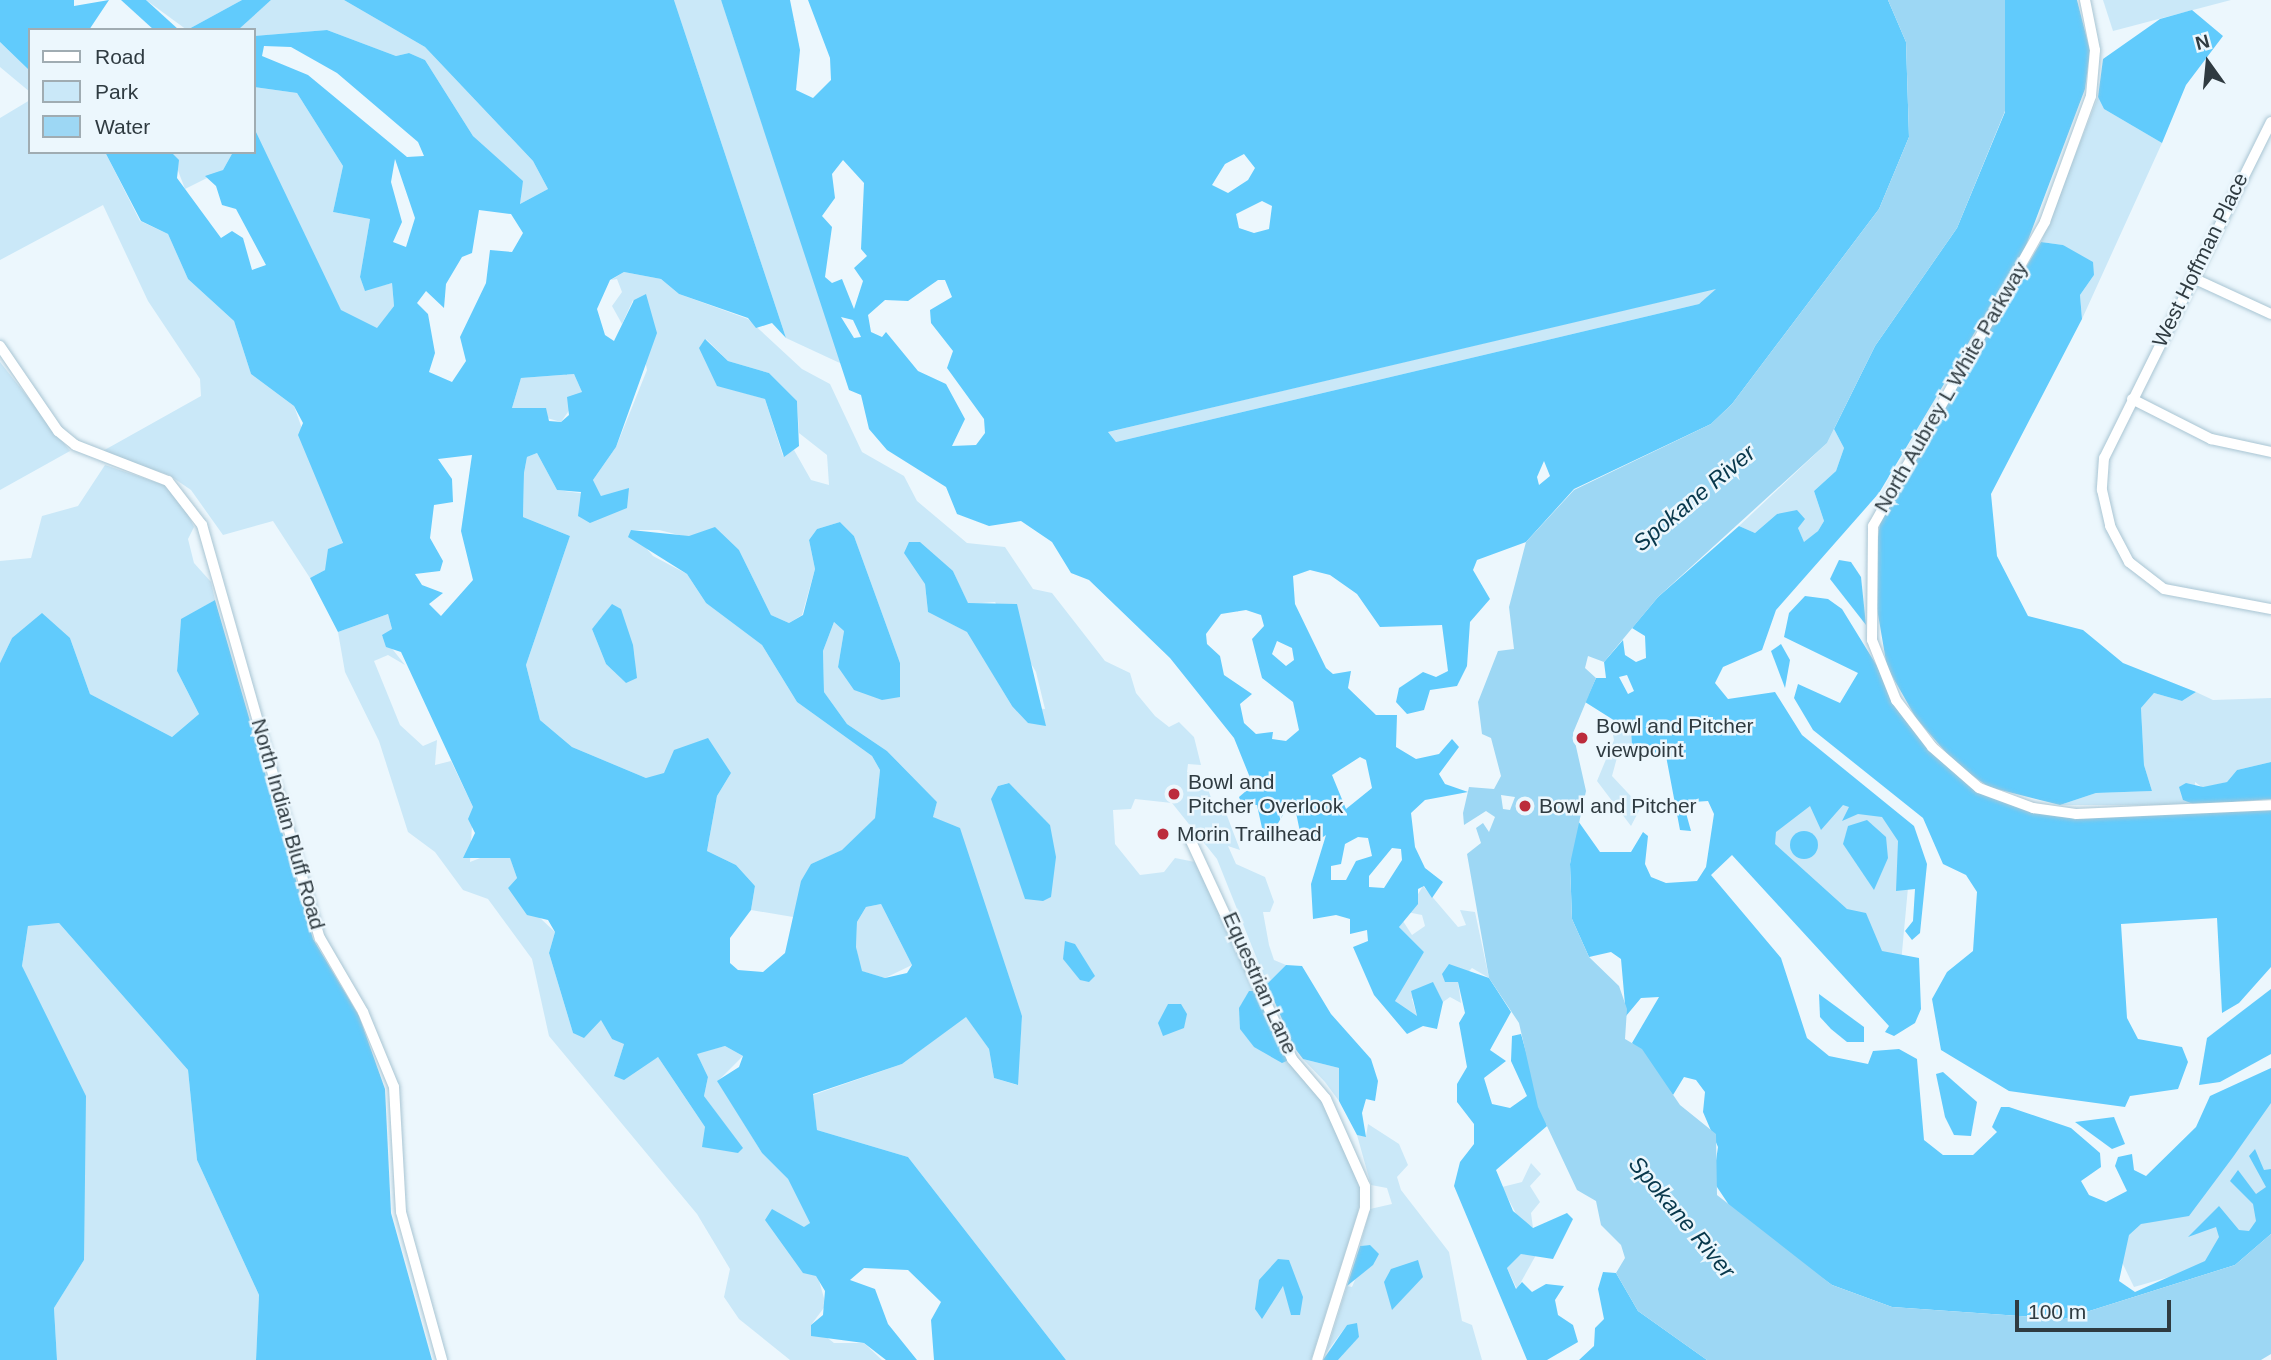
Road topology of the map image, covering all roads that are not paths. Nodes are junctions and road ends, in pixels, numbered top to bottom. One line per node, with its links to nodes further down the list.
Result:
1 (2085, 0): 9 (street, North Aubrey L White Parkway)
2 (2271, 122): 3 (street, West Hoffman Place)
3 (2193, 278): 4 (street); 6 (street, West Hoffman Place)
4 (2271, 314)
5 (0, 346): 11 (street, North Indian Bluff Road)
6 (2132, 399): 7 (street); 8 (street, West Hoffman Place)
7 (2271, 452)
8 (2271, 609)
9 (2271, 805)
10 (1190, 839): 12 (street, Equestrian Lane)
11 (442, 1360)
12 (1317, 1360)

